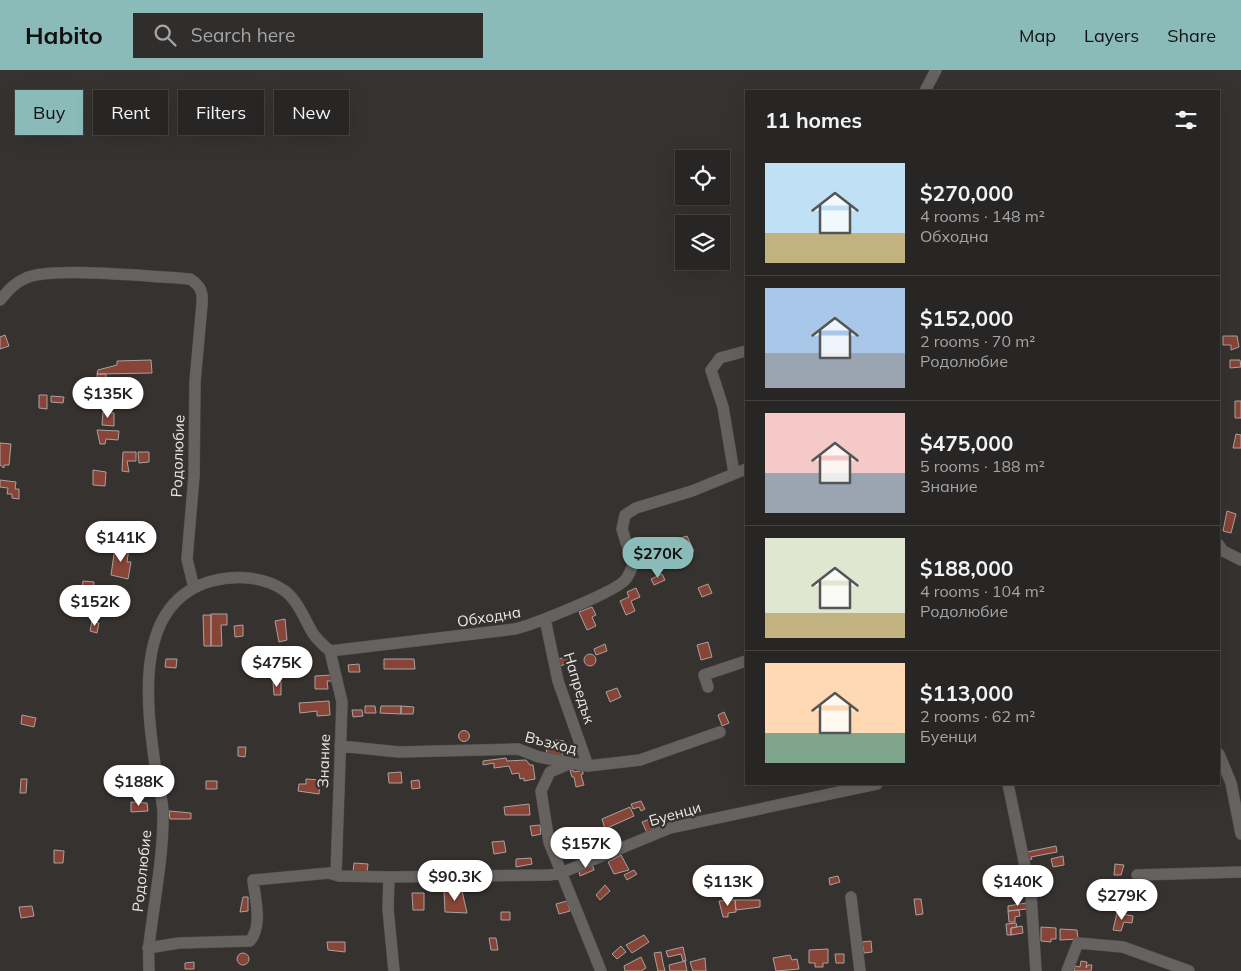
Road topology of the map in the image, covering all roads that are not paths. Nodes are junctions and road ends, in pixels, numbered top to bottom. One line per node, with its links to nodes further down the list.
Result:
1 (936, 70): 2 (street)
2 (926, 90)
3 (0, 300): 9 (street, Родолюбие)
4 (745, 351): 6 (street)
5 (745, 470): 6 (street)
6 (734, 473): 10 (street, Обходна)
7 (1220, 546): 8 (street)
8 (1241, 560)
9 (194, 588): 11 (street); 28 (street, Родолюбие)
10 (545, 619): 11 (street, Обходна); 18 (street, Напредък)
11 (330, 651): 15 (street, Знание)
12 (745, 661): 13 (street)
13 (708, 687)
14 (720, 732): 18 (street, Възход)
15 (340, 746): 17 (street, Възход); 24 (street, Знание)
16 (1220, 756): 21 (street)
17 (571, 764): 18 (street, Възход); 23 (street)
18 (588, 766)
19 (872, 785): 23 (street, Буенци)
20 (1008, 785): 33 (street)
21 (1241, 834)
22 (1241, 872): 25 (street)
23 (561, 873): 26 (street, Буенци); 31 (street)
24 (336, 874): 26 (street, Буенци); 28 (street, Буенци)
25 (1137, 875)
26 (389, 876): 30 (street)
27 (851, 898): 32 (street)
28 (148, 948): 29 (street, Родолюбие)
29 (149, 971)
30 (394, 971)
31 (601, 971)
32 (860, 971)
33 (1036, 971)
34 (1067, 971): 35 (street)
35 (1189, 971)

